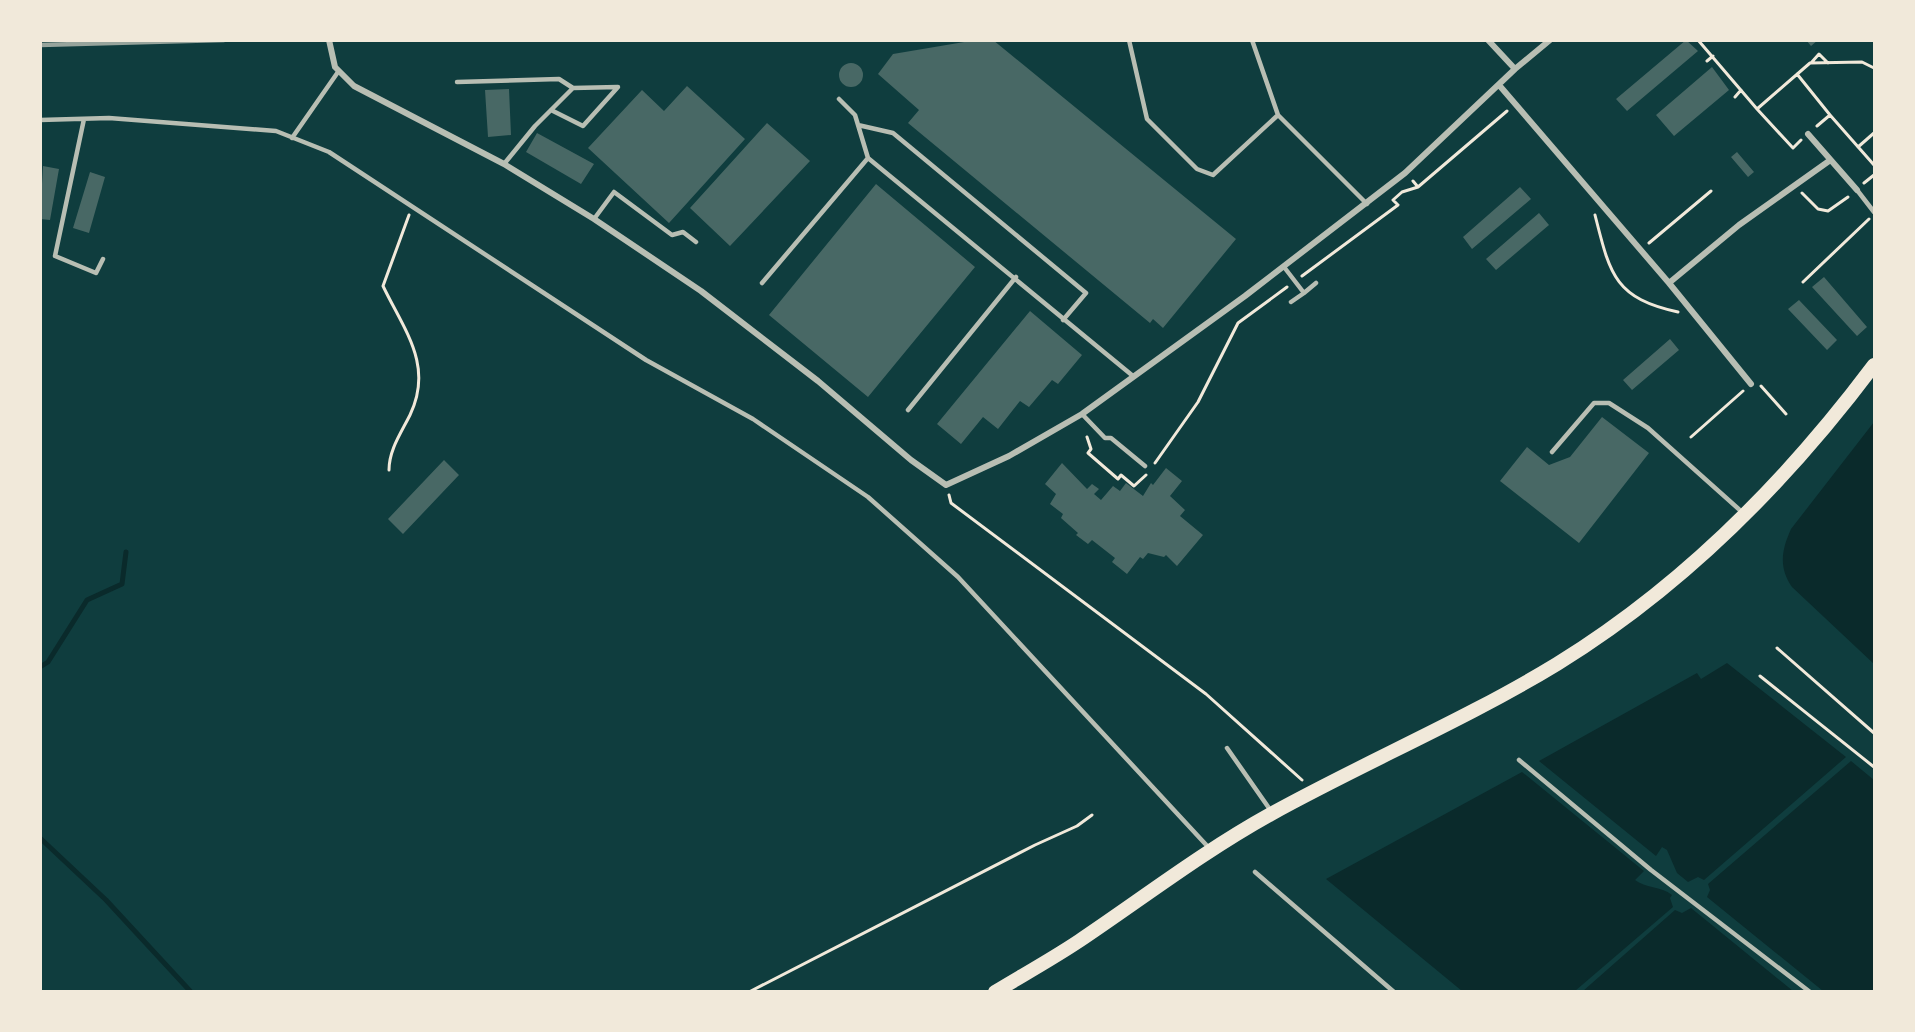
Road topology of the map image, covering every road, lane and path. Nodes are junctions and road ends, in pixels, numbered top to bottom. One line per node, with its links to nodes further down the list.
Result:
1 (329, 40): 13 (street)
2 (1129, 40): 25 (lane)
3 (1252, 40): 25 (lane)
4 (1488, 40): 12 (street)
5 (1550, 40): 12 (street)
6 (1698, 40): 7 (path)
7 (1713, 56): 8 (path); 18 (path)
8 (1707, 61)
9 (1810, 63): 10 (path); 10 (path); 14 (path)
10 (1828, 63): 11 (path)
11 (1875, 68)
12 (1515, 69): 16 (street)
13 (338, 72): 31 (lane); 35 (street)
14 (1797, 74): 22 (path); 24 (path)
15 (457, 82): 17 (lane)
16 (1499, 85): 21 (street); 37 (street)
17 (573, 88): 23 (lane); 23 (lane)
18 (1741, 90): 19 (path); 22 (path)
19 (1735, 97)
20 (839, 99): 28 (lane)
21 (1516, 104): 39 (path); 40 (street)
22 (1757, 109): 30 (path)
23 (551, 110): 35 (lane)
24 (1830, 114): 30 (path); 32 (path)
25 (1278, 115): 43 (lane)
26 (84, 118): 27 (lane); 31 (lane); 49 (lane)
27 (40, 120)
28 (858, 125): 33 (lane); 60 (lane)
29 (1875, 133): 32 (path)
30 (1808, 134): 34 (street)
31 (291, 138): 44 (lane)
32 (1858, 147): 36 (path)
33 (868, 158): 51 (lane); 54 (lane)
34 (1829, 161): 38 (street); 42 (street)
35 (504, 164): 46 (street)
36 (1875, 165)
37 (1405, 173): 39 (path); 43 (street)
38 (1795, 185): 42 (path); 56 (street)
39 (1418, 187): 52 (path)
40 (1589, 190): 48 (street); 59 (path)
41 (1711, 190): 48 (path)
42 (1857, 190): 45 (lane)
43 (1367, 204): 50 (street)
44 (413, 205): 71 (path); 83 (lane)
45 (1875, 213): 53 (path)
46 (594, 219): 47 (lane); 72 (street)
47 (696, 242)
48 (1641, 250): 56 (street)
49 (103, 259)
50 (1284, 267): 52 (lane); 62 (street)
51 (1016, 277): 60 (lane); 64 (lane)
52 (1295, 281): 57 (lane); 67 (path)
53 (1803, 282)
54 (762, 283)
55 (1316, 283): 57 (lane)
56 (1670, 284): 59 (street)
57 (1304, 292): 58 (lane)
58 (1291, 302)
59 (1696, 316): 63 (street)
60 (1063, 320): 62 (lane)
61 (1875, 365): 73 (highway)
62 (1133, 376): 65 (street)
63 (1751, 384): 66 (path); 68 (path)
64 (908, 411)
65 (1082, 414): 67 (street); 70 (lane)
66 (1786, 414)
67 (1065, 424): 72 (street)
68 (1691, 437)
69 (1552, 452): 73 (lane)
70 (1145, 466)
71 (389, 470)
72 (946, 485): 80 (path)
73 (1745, 515): 80 (highway)
74 (1777, 648): 76 (path)
75 (1760, 676): 79 (path)
76 (1875, 733)
77 (1227, 748): 81 (lane)
78 (1519, 760): 88 (lane)
79 (1875, 767)
80 (1300, 799): 81 (highway)
81 (1272, 813): 83 (highway)
82 (1092, 815): 85 (path)
83 (1210, 849): 86 (highway)
84 (1255, 872): 87 (lane)
85 (749, 992)
86 (995, 992)
87 (1394, 992)
88 (1810, 992)

